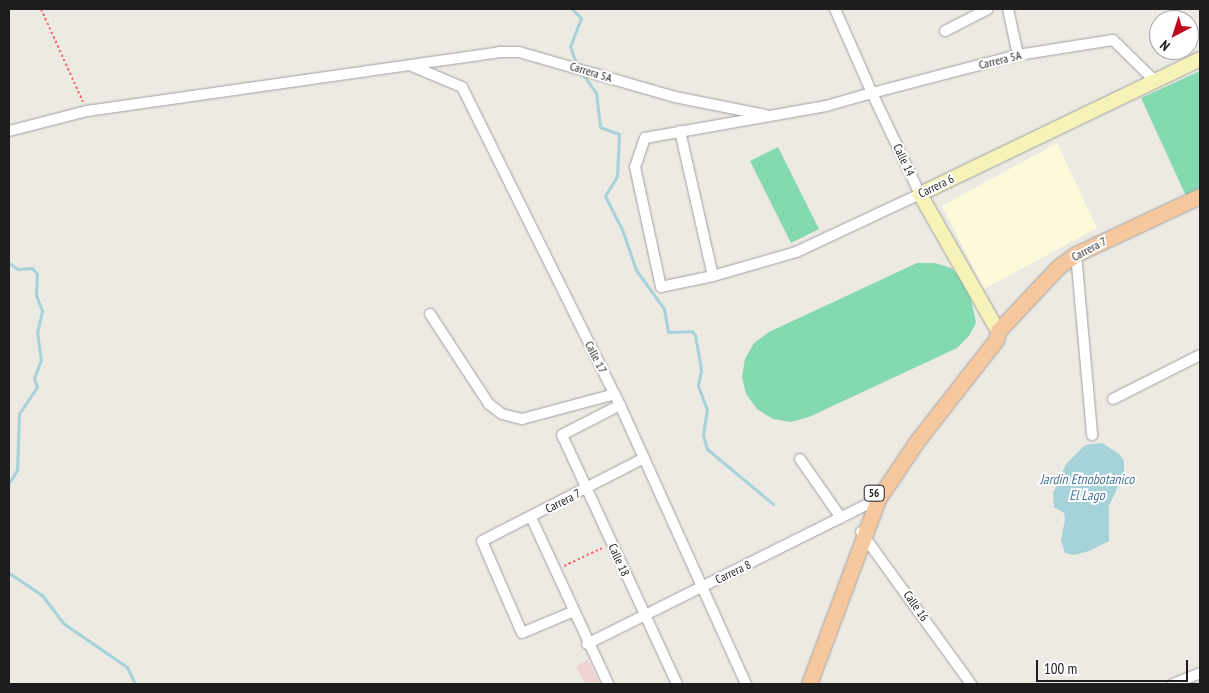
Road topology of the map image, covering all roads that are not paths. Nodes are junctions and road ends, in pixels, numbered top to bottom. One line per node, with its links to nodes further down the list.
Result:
1 (835, 9): 9 (street, Calle 14)
2 (988, 9): 4 (street)
3 (1008, 9): 5 (street)
4 (945, 30)
5 (1018, 55): 8 (street, Carrera 5A); 9 (street, Carrera 5A)
6 (1200, 59): 8 (main road, Carrera 6)
7 (408, 65): 10 (street, Carrera 5A); 11 (street, Carrera 5A); 21 (street, Calle 17)
8 (1154, 80): 13 (main road, Carrera 6)
9 (872, 93): 10 (street, Carrera 5A); 13 (street, Calle 14)
10 (772, 116): 12 (street, Carrera 5A)
11 (9, 131)
12 (680, 131): 16 (street); 17 (street, Carrera 5A)
13 (920, 194): 16 (street, Carrera 6); 19 (main road, Calle 14)
14 (1200, 196): 15 (main road, Carrera 7 / 56)
15 (1076, 254): 19 (main road, Carrera 7 / 56); 24 (street)
16 (713, 276): 17 (street, Carrera 6)
17 (661, 287)
18 (430, 314): 21 (street)
19 (998, 331): 28 (main road, 56)
20 (1200, 355): 22 (street)
21 (615, 394): 23 (street, Calle 17)
22 (1113, 399)
23 (620, 405): 25 (street, Calle 17); 27 (street, Calle 18)
24 (1092, 435)
25 (644, 458): 27 (street, Carrera 7); 32 (street, Calle 17)
26 (800, 459): 30 (street)
27 (586, 489): 29 (street, Carrera 7); 34 (street, Calle 18)
28 (873, 502): 30 (street, Carrera 8); 31 (main road, 56)
29 (531, 518): 33 (street); 33 (street, Carrera 7)
30 (841, 518): 32 (street, Carrera 8)
31 (862, 532): 40 (main road, 56); 41 (main road, 56); 42 (street, Calle 16)
32 (702, 587): 34 (street, Carrera 8); 39 (street, Calle 17)
33 (572, 612): 35 (street)
34 (644, 616): 35 (street, Carrera 8); 38 (street, Calle 18)
35 (587, 644): 37 (street)
36 (1200, 673): 43 (street)
37 (608, 684)
38 (677, 684)
39 (746, 684)
40 (800, 684)
41 (810, 684)
42 (971, 684)
43 (1173, 684)

